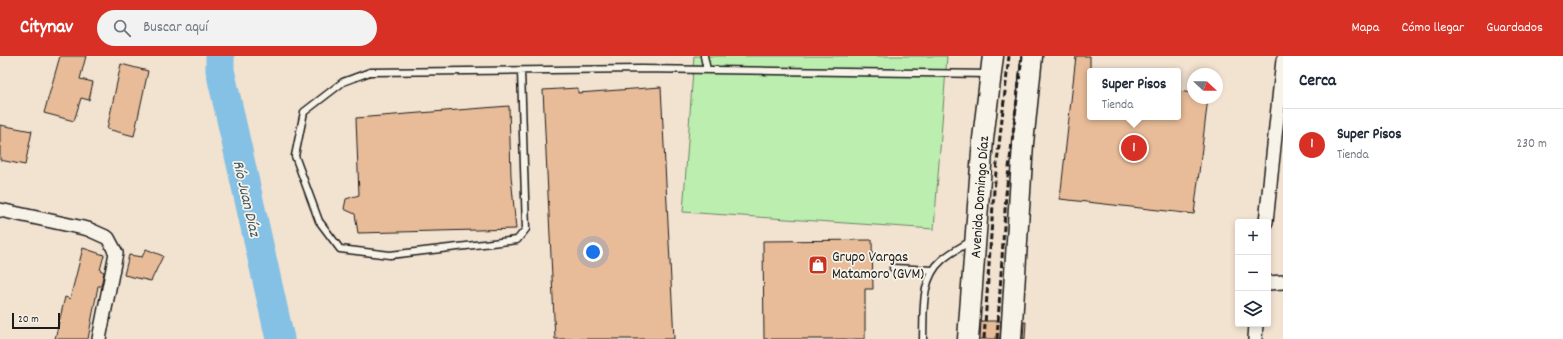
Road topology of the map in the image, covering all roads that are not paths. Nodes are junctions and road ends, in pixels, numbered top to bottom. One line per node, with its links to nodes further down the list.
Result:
1 (704, 56): 6 (lane)
2 (1032, 56): 18 (main road)
3 (1283, 60): 8 (street)
4 (992, 65): 6 (lane); 9 (main road, Avenida Domingo Díaz)
5 (521, 70): 5 (lane); 6 (lane)
6 (706, 70)
7 (0, 210): 15 (street)
8 (1266, 219)
9 (976, 238): 11 (lane); 17 (main road, Avenida Domingo Díaz)
10 (893, 268): 11 (lane)
11 (933, 270): 16 (lane)
12 (1283, 282): 13 (street)
13 (1271, 283)
14 (1256, 327): 19 (street)
15 (99, 339)
16 (923, 339)
17 (968, 339)
18 (1011, 339)
19 (1255, 339)

